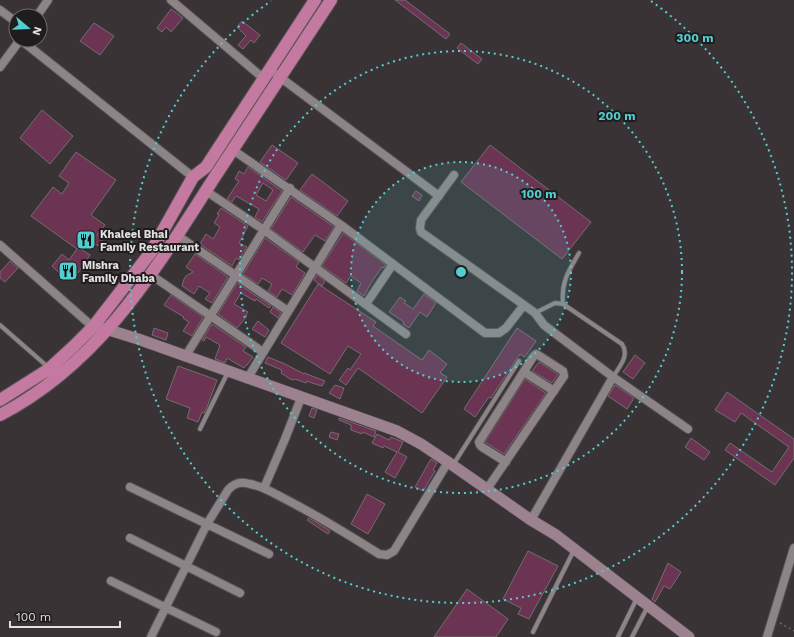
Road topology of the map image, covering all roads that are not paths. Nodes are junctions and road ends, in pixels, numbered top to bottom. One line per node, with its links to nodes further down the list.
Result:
1 (171, 0): 7 (street)
2 (314, 0): 7 (highway)
3 (331, 0): 8 (highway)
4 (14, 48): 6 (street)
5 (30, 48): 11 (street)
6 (0, 68)
7 (266, 73): 8 (street); 11 (highway)
8 (280, 78): 9 (highway); 14 (street)
9 (233, 150): 12 (street); 13 (highway)
10 (454, 175): 14 (street)
11 (193, 177): 31 (highway)
12 (290, 188): 15 (street); 16 (street)
13 (206, 191): 16 (street); 17 (highway)
14 (439, 196): 26 (street)
15 (342, 225): 20 (street); 21 (street)
16 (264, 230): 21 (street); 23 (street)
17 (178, 236): 22 (highway); 23 (street)
18 (0, 245): 31 (street)
19 (579, 253): 25 (lane)
20 (393, 264): 24 (street); 26 (street)
21 (315, 267): 24 (street); 27 (street)
22 (151, 275): 29 (street); 32 (highway)
23 (235, 275): 27 (street); 29 (street)
24 (366, 304): 33 (street)
25 (563, 304): 28 (lane); 40 (lane)
26 (524, 305): 28 (street)
27 (288, 311): 34 (street)
28 (535, 313): 40 (street)
29 (210, 316): 34 (street); 35 (street)
30 (0, 325): 37 (lane)
31 (92, 328): 32 (main road); 37 (highway)
32 (109, 330): 35 (main road); 45 (highway)
33 (406, 334)
34 (263, 352): 41 (street)
35 (185, 357): 38 (main road)
36 (519, 361): 49 (lane)
37 (49, 369): 44 (highway)
38 (228, 372): 41 (main road); 46 (lane)
39 (524, 372): 42 (street); 42 (street); 48 (street)
40 (613, 377): 47 (street); 53 (street)
41 (247, 379): 43 (main road)
42 (554, 391): 48 (street)
43 (301, 398): 49 (main road); 51 (street)
44 (0, 400)
45 (0, 415)
46 (200, 429)
47 (688, 429)
48 (506, 462): 52 (street)
49 (450, 463): 51 (street); 52 (main road)
50 (130, 487): 54 (street)
51 (264, 488): 54 (street)
52 (487, 489): 53 (main road)
53 (531, 520): 57 (main road)
54 (207, 524): 58 (street); 59 (street)
55 (130, 538): 59 (street)
56 (794, 548): 71 (street)
57 (574, 549): 62 (main road); 66 (lane)
58 (269, 554)
59 (186, 566): 61 (street); 64 (street)
60 (111, 581): 64 (street)
61 (240, 593)
62 (637, 598): 63 (main road); 68 (lane)
63 (648, 606): 69 (lane); 70 (main road)
64 (166, 608): 65 (street); 67 (street)
65 (216, 632)
66 (533, 632)
67 (151, 637)
68 (618, 637)
69 (632, 637)
70 (689, 637)
71 (767, 637)

